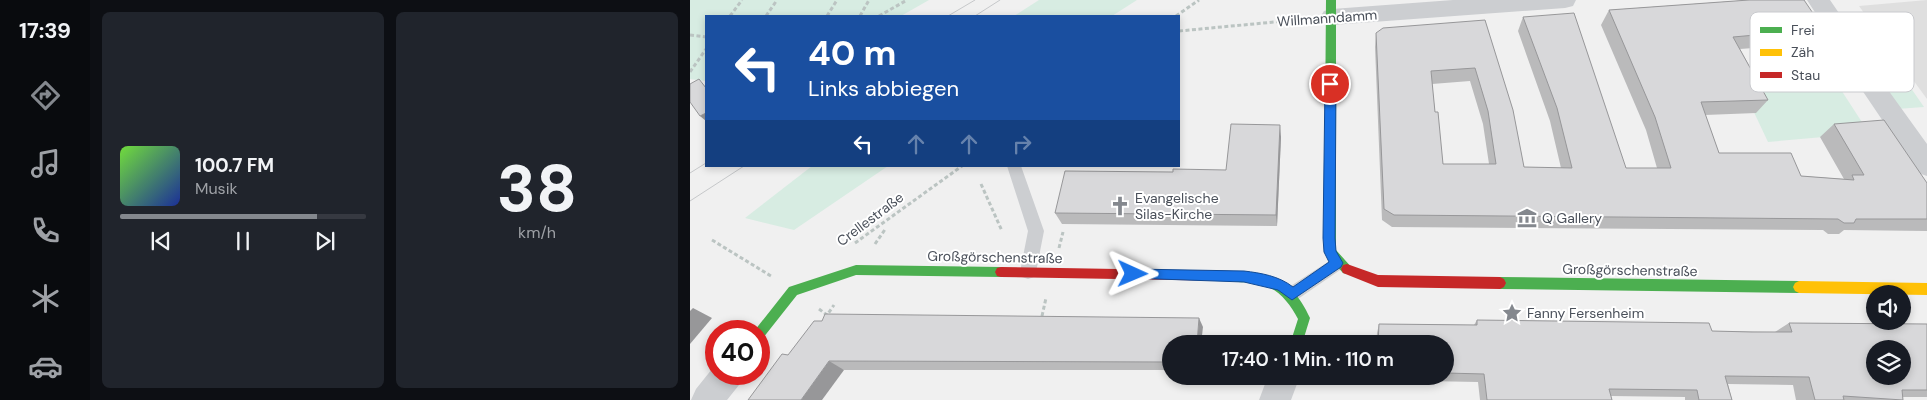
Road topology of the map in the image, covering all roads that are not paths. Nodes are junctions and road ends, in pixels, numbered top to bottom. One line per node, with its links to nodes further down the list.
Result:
1 (1565, 0): 3 (street, Willmanndamm)
2 (1818, 0): 4 (street)
3 (1331, 9): 8 (street)
4 (1826, 12)
5 (1876, 92): 6 (street)
6 (1927, 165)
7 (1014, 167): 9 (lane)
8 (1337, 263): 10 (street, Großgörschenstraße); 11 (lane)
9 (1028, 272): 11 (street, Großgörschenstraße); 12 (street, Großgörschenstraße)
10 (1927, 289)
11 (1292, 294): 13 (street)
12 (770, 320)
13 (1299, 335)
14 (719, 385): 16 (street)
15 (1281, 385): 17 (street)
16 (707, 400)
17 (1275, 400)

